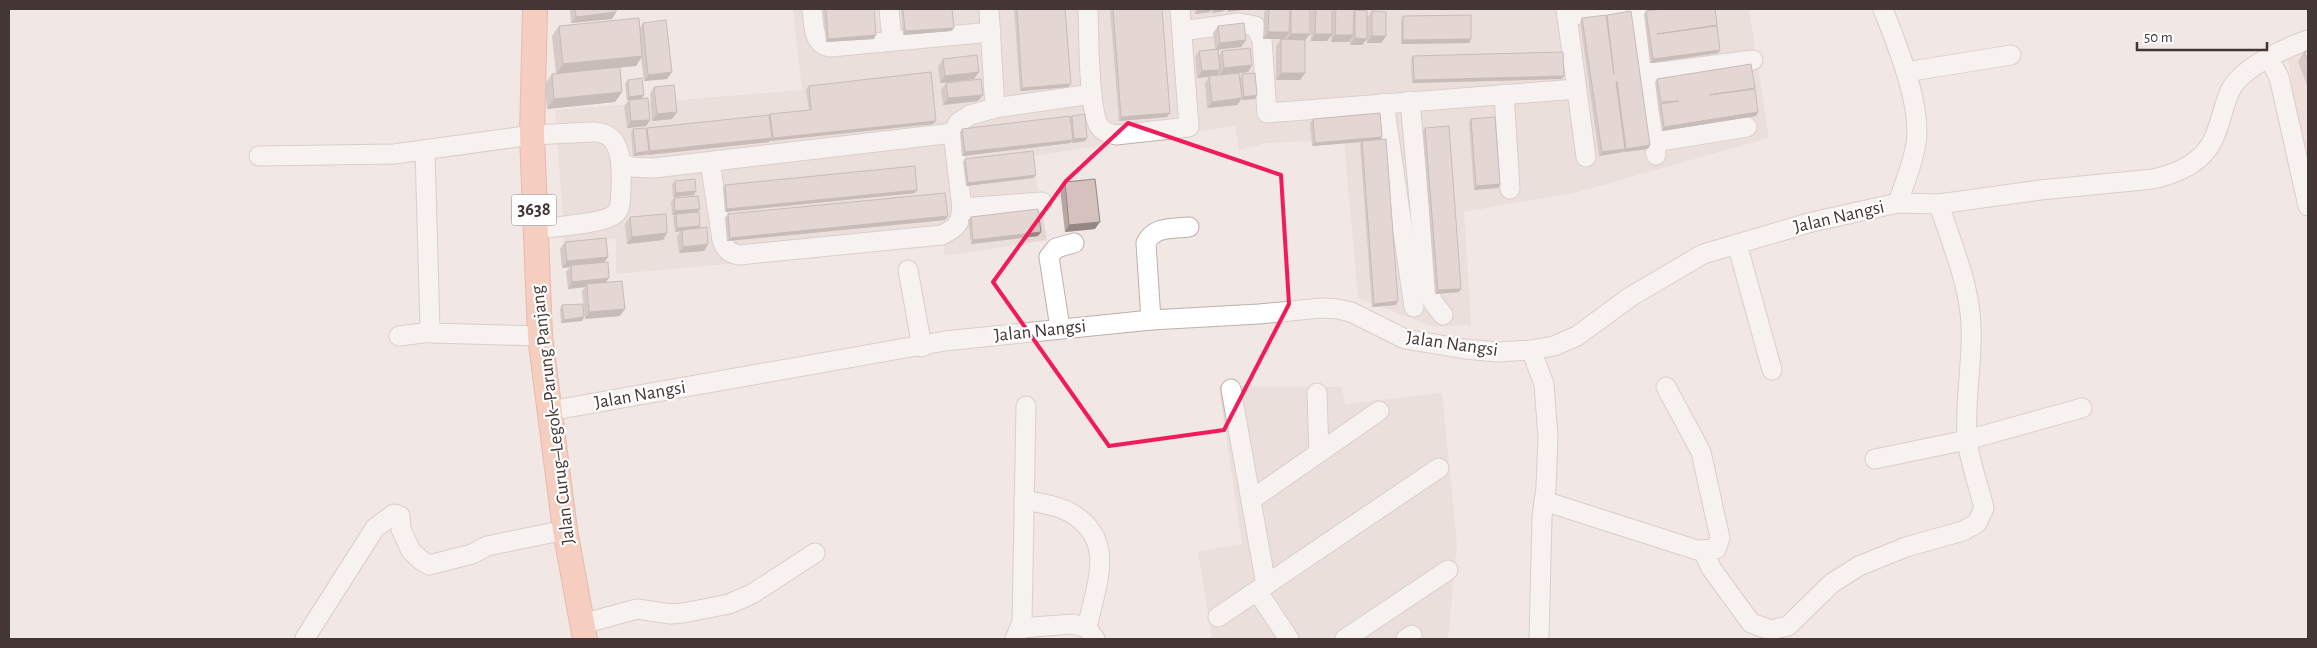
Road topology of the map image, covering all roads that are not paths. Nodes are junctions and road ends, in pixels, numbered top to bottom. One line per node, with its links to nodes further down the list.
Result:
1 (535, 9): 27 (main road, Jalan Curug–Legok–Parung Panjang / 3638)
2 (812, 9): 13 (street)
3 (889, 9): 13 (street)
4 (989, 9): 12 (street)
5 (1088, 9): 21 (street)
6 (1180, 9): 11 (street)
7 (1617, 9): 10 (street)
8 (1637, 9): 19 (street)
9 (1883, 9): 18 (street)
10 (1566, 12): 20 (street)
11 (1182, 31): 21 (street); 23 (street)
12 (991, 32): 13 (street); 24 (street)
13 (892, 40)
14 (2308, 40): 16 (street, Jalan Nangsi)
15 (2011, 55): 18 (street)
16 (2269, 59): 36 (street, Jalan Nangsi); 37 (street)
17 (1753, 60): 19 (street)
18 (1906, 72): 35 (street)
19 (1645, 74): 25 (street)
20 (1577, 89): 22 (street); 30 (street)
21 (1092, 94): 24 (street)
22 (1504, 94): 23 (street); 33 (street)
23 (1397, 102): 44 (street); 45 (street)
24 (996, 108): 26 (street)
25 (1747, 127)
26 (953, 132): 31 (street); 38 (street)
27 (532, 135): 28 (street); 32 (street); 40 (main road, Jalan Curug–Legok–Parung Panjang / 3638)
28 (425, 150): 29 (street); 48 (street)
29 (259, 156)
30 (1586, 157)
31 (710, 162): 32 (street); 38 (street)
32 (622, 164): 40 (street)
33 (1510, 189)
34 (1042, 202): 38 (street)
35 (1898, 203): 36 (street, Jalan Nangsi); 42 (street, Jalan Nangsi)
36 (1939, 204): 61 (street)
37 (2308, 206)
38 (962, 208)
39 (1189, 227): 46 (street)
40 (535, 229): 50 (main road, Jalan Curug–Legok–Parung Panjang / 3638)
41 (1074, 242): 47 (street)
42 (1737, 244): 52 (street, Jalan Nangsi); 53 (street)
43 (908, 270): 51 (street)
44 (1414, 307)
45 (1443, 315)
46 (1151, 320): 47 (street, Jalan Nangsi); 52 (street, Jalan Nangsi)
47 (1060, 328): 51 (street, Jalan Nangsi)
48 (431, 332): 49 (street); 50 (street)
49 (399, 336)
50 (540, 336): 59 (main road, Jalan Curug–Legok–Parung Panjang / 3638)
51 (922, 347): 59 (street, Jalan Nangsi)
52 (1531, 350): 67 (street)
53 (1772, 370)
54 (1666, 387): 69 (street)
55 (1231, 389): 66 (street)
56 (1317, 392): 62 (street)
57 (1026, 406): 65 (street)
58 (2082, 408): 61 (street)
59 (548, 411): 68 (main road, Jalan Curug–Legok–Parung Panjang / 3638)
60 (1380, 411): 62 (street)
61 (1967, 440): 63 (street); 69 (street)
62 (1320, 452): 66 (street)
63 (1875, 459)
64 (1440, 468): 72 (street)
65 (1024, 500): 75 (street); 76 (street)
66 (1251, 500): 72 (street)
67 (1544, 501): 69 (street); 80 (street)
68 (565, 530): 74 (main road, Jalan Curug–Legok–Parung Panjang / 3638); 77 (street)
69 (1703, 550)
70 (815, 552): 74 (street)
71 (1448, 570): 79 (street)
72 (1261, 588): 73 (street); 78 (street)
73 (1218, 617)
74 (583, 631)
75 (1018, 633): 76 (street)
76 (1091, 633)
77 (305, 638)
78 (1289, 639)
79 (1345, 639)
80 (1539, 639)

